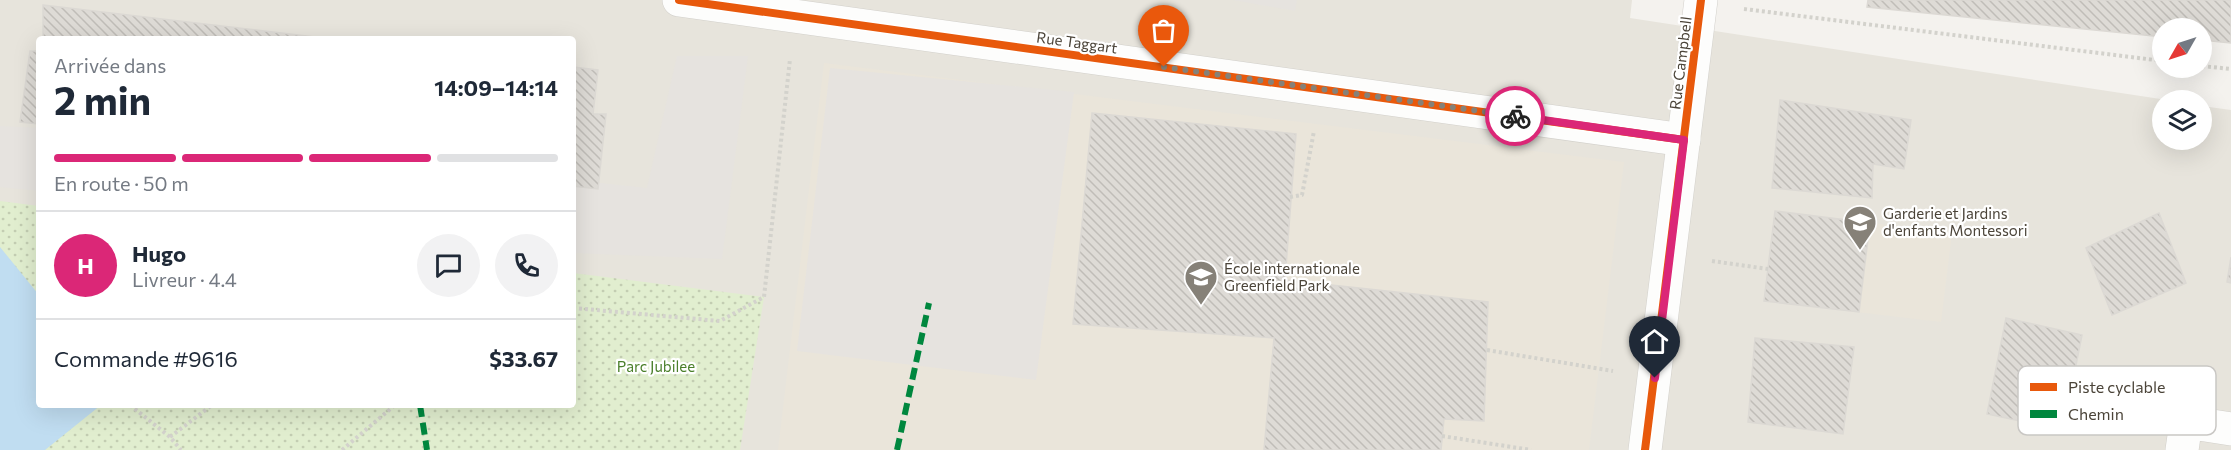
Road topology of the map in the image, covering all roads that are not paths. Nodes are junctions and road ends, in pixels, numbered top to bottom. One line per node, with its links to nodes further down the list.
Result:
1 (679, 0): 3 (street, Rue Taggart)
2 (1701, 2): 3 (street, Rue Campbell)
3 (1684, 140): 7 (street, Rue Campbell)
4 (2216, 427): 5 (street)
5 (2231, 429)
6 (2184, 435): 8 (street)
7 (1646, 450)
8 (2182, 450)

